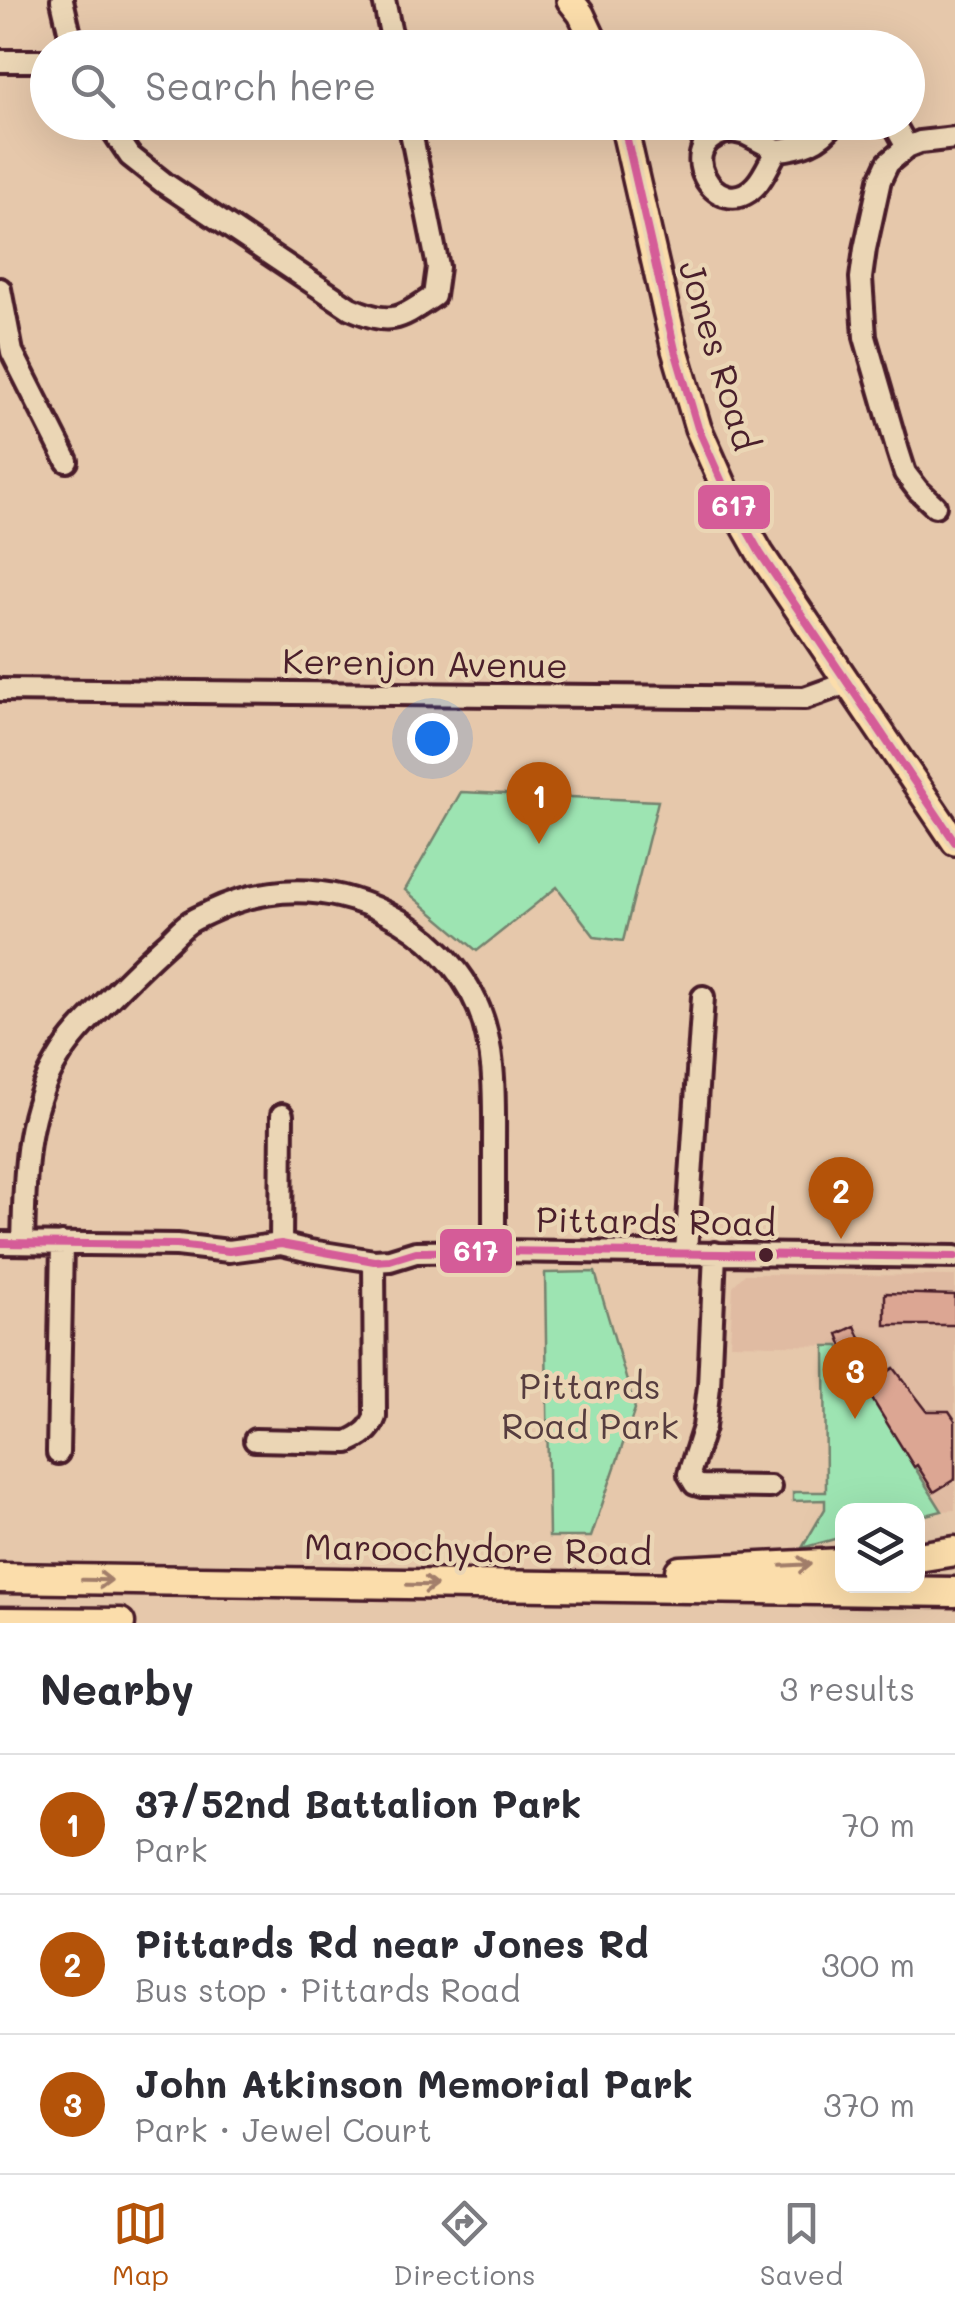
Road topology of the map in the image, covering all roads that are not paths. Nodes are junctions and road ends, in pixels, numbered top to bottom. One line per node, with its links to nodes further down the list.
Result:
1 (62, 0): 4 (street)
2 (384, 0): 5 (street)
3 (570, 0): 6 (main road)
4 (69, 30)
5 (390, 30)
6 (588, 30)
7 (0, 61): 8 (street)
8 (30, 61)
9 (955, 138): 15 (street)
10 (119, 140): 11 (street)
11 (413, 140)
12 (627, 140): 20 (main road, Jones Road)
13 (817, 140): 16 (street)
14 (903, 140): 15 (street)
15 (907, 147): 19 (street)
16 (777, 150)
17 (0, 290): 18 (street)
18 (68, 460)
19 (935, 506)
20 (847, 684): 21 (street, Kerenjon Avenue); 22 (main road, Jones Road)
21 (0, 690)
22 (955, 842)
23 (703, 997): 30 (street)
24 (282, 1115): 28 (street)
25 (0, 1243): 26 (street, Pittards Road)
26 (23, 1243): 27 (street, Pittards Road); 29 (street)
27 (62, 1243): 28 (street, Pittards Road); 35 (street)
28 (281, 1244): 33 (street, Pittards Road)
29 (494, 1251): 30 (street, Pittards Road); 33 (street, Pittards Road)
30 (686, 1252): 31 (street, Pittards Road)
31 (715, 1253): 32 (street, Pittards Road); 36 (street)
32 (955, 1257)
33 (374, 1261): 34 (street)
34 (255, 1440)
35 (58, 1453)
36 (770, 1487)
37 (955, 1550): 38 (highway)
38 (925, 1556)
39 (835, 1563): 41 (highway, one-way to 39)
40 (0, 1578): 41 (highway, Maroochydore Road, one-way to 41)
41 (596, 1587): 42 (highway, Maroochydore Road)
42 (955, 1592)
43 (0, 1622): 44 (highway)
44 (120, 1623)

